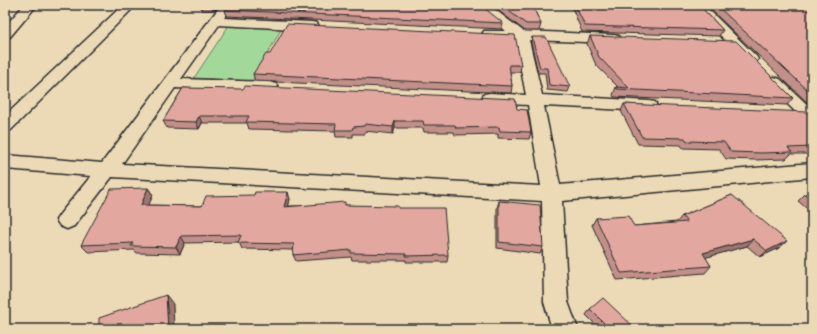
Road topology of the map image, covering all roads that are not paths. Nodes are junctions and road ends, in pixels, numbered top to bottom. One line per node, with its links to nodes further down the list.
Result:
1 (31, 5): 8 (street)
2 (130, 5): 21 (street)
3 (227, 5): 6 (street)
4 (481, 5): 10 (street)
5 (697, 5): 13 (street)
6 (214, 21): 7 (street); 14 (street)
7 (324, 26)
8 (5, 34)
9 (474, 34): 10 (street)
10 (521, 36): 11 (street); 17 (street)
11 (624, 39)
12 (719, 43): 13 (street)
13 (735, 43): 20 (street)
14 (171, 83): 15 (street); 23 (street)
15 (282, 88)
16 (472, 97): 17 (street)
17 (536, 100): 18 (street); 25 (street)
18 (663, 106)
19 (782, 112): 20 (street)
20 (809, 116)
21 (5, 126)
22 (5, 162): 23 (street)
23 (107, 170): 25 (street); 26 (street)
24 (812, 170): 25 (street)
25 (552, 194): 27 (street)
26 (67, 220)
27 (565, 329)

